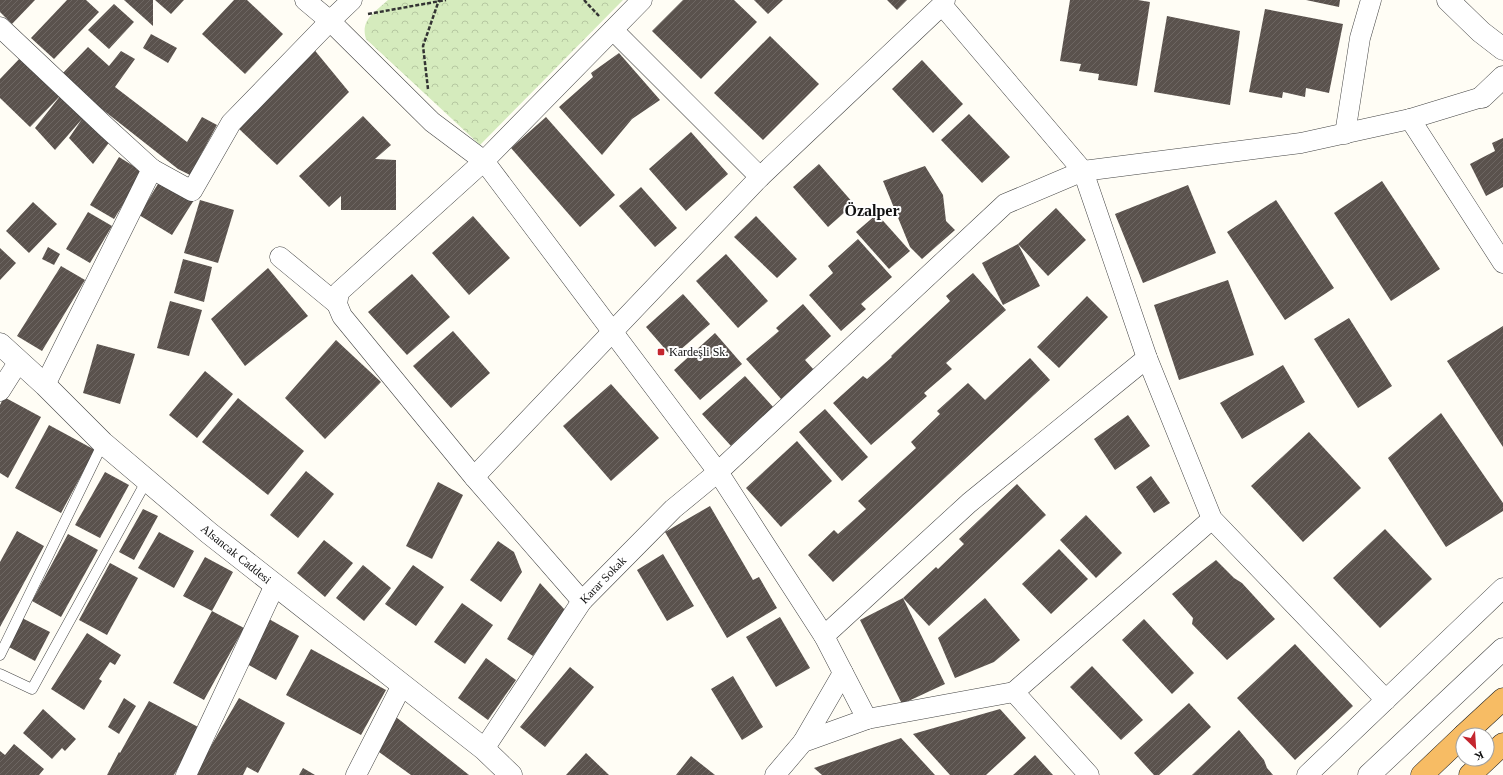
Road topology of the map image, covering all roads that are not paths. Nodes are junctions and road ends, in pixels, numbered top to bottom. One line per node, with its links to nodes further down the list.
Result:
1 (305, 0): 7 (street)
2 (352, 0): 7 (street)
3 (642, 0): 9 (street)
4 (1371, 0): 14 (street)
5 (1448, 0): 10 (street)
6 (944, 2): 17 (street); 18 (street)
7 (330, 21): 15 (street); 16 (street)
8 (0, 27): 16 (street)
9 (613, 30): 15 (street); 18 (street)
10 (1503, 49)
11 (1503, 77): 12 (street)
12 (1492, 97): 13 (street, Karar Sokak)
13 (1410, 119): 14 (street, Karar Sokak); 20 (street)
14 (1345, 134): 17 (street, Karar Sokak)
15 (484, 162): 21 (street); 22 (street)
16 (152, 169): 26 (street)
17 (1083, 171): 24 (street); 29 (street, Karar Sokak)
18 (760, 177): 22 (street)
19 (280, 257): 21 (street)
20 (1503, 263)
21 (337, 304): 30 (street)
22 (613, 332): 29 (street); 30 (street)
23 (0, 344): 25 (street, Alsancak Caddesi)
24 (1148, 358): 32 (street); 36 (street)
25 (18, 361): 26 (street, Alsancak Caddesi); 27 (street)
26 (45, 385): 28 (street, Alsancak Caddesi)
27 (0, 391)
28 (103, 443): 31 (street, Alsancak Caddesi); 38 (lane)
29 (718, 472): 35 (street, Karar Sokak); 36 (street)
30 (474, 477): 35 (street)
31 (147, 480): 33 (street, Alsancak Caddesi); 40 (lane)
32 (1212, 519): 42 (street); 44 (street)
33 (276, 585): 41 (street, Alsancak Caddesi); 51 (street)
34 (1503, 588): 44 (street)
35 (582, 600): 50 (street, Karar Sokak)
36 (824, 636): 39 (street)
37 (1503, 649): 57 (street)
38 (0, 655)
39 (843, 673): 45 (street); 47 (street)
40 (0, 674)
41 (402, 685): 50 (street, Alsancak Caddesi); 52 (street)
42 (1014, 692): 45 (street); 55 (street)
43 (1503, 699): 46 (highway)
44 (1386, 700): 56 (street)
45 (868, 719): 47 (street)
46 (1473, 727)
47 (803, 742): 54 (street)
48 (1455, 744): 58 (highway)
49 (1503, 744): 59 (highway)
50 (484, 749): 53 (street, Alsancak Caddesi)
51 (186, 775)
52 (356, 775)
53 (509, 775)
54 (775, 775)
55 (1089, 775)
56 (1307, 775)
57 (1369, 775)
58 (1422, 775)
59 (1470, 775)

